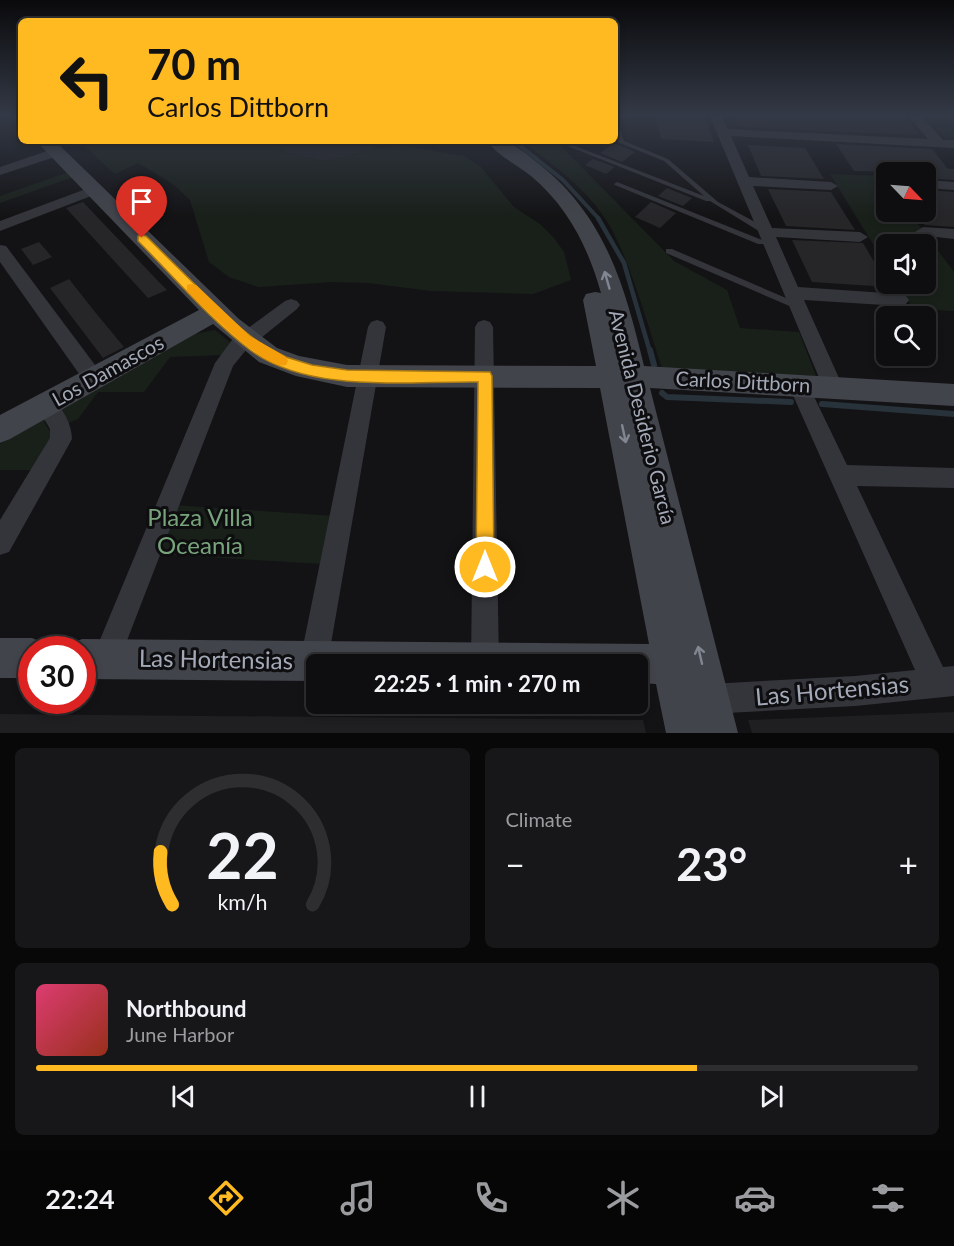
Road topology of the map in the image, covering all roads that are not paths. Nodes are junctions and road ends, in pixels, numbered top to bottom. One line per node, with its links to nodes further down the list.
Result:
1 (46, 148): 8 (street)
2 (52, 148): 14 (street, Carlos Dittborn)
3 (488, 148): 21 (street, Avenida Desiderio García)
4 (505, 148): 21 (street, Avenida Desiderio García)
5 (576, 148): 15 (lane)
6 (638, 148): 15 (lane)
7 (730, 148): 9 (street)
8 (0, 171)
9 (744, 182): 12 (street); 19 (street)
10 (617, 184): 19 (lane)
11 (936, 185): 13 (street)
12 (831, 186)
13 (954, 186)
14 (94, 190): 16 (street); 27 (street, Carlos Dittborn)
15 (716, 203): 19 (lane)
16 (0, 226)
17 (923, 232): 18 (street)
18 (954, 234)
19 (768, 237): 20 (street); 24 (street)
20 (860, 237)
21 (585, 243): 33 (street, Avenida Desiderio García)
22 (0, 250): 34 (street)
23 (669, 251): 24 (lane)
24 (796, 300): 25 (street); 36 (street)
25 (900, 300)
26 (291, 305): 30 (street)
27 (216, 312): 30 (street, Carlos Dittborn); 34 (street, Los Damascos)
28 (377, 327): 31 (street)
29 (484, 327): 32 (street)
30 (246, 339): 31 (street, Carlos Dittborn); 43 (street)
31 (368, 376): 32 (street, Carlos Dittborn); 44 (street)
32 (485, 376): 33 (street, Carlos Dittborn); 45 (street)
33 (622, 377): 35 (street, Carlos Dittborn); 51 (street, Avenida Desiderio García, one-way to 51); 53 (street, Avenida Desiderio García, one-way to 33)
34 (94, 379): 38 (street, Los Damascos)
35 (798, 384): 36 (street, Carlos Dittborn); 40 (street)
36 (833, 387): 37 (street, Carlos Dittborn)
37 (954, 395)
38 (46, 405): 39 (street, Los Damascos); 42 (street)
39 (0, 430)
40 (839, 475): 41 (street); 52 (street)
41 (954, 478)
42 (0, 543)
43 (96, 654)
44 (315, 654)
45 (485, 654)
46 (0, 658): 47 (street)
47 (18, 658)
48 (96, 659): 49 (street, Las Hortensias)
49 (306, 661)
50 (648, 664): 51 (street, Las Hortensias)
51 (673, 664): 54 (street, Avenida Desiderio García)
52 (945, 682): 53 (street, Las Hortensias)
53 (713, 716)
54 (687, 733)

